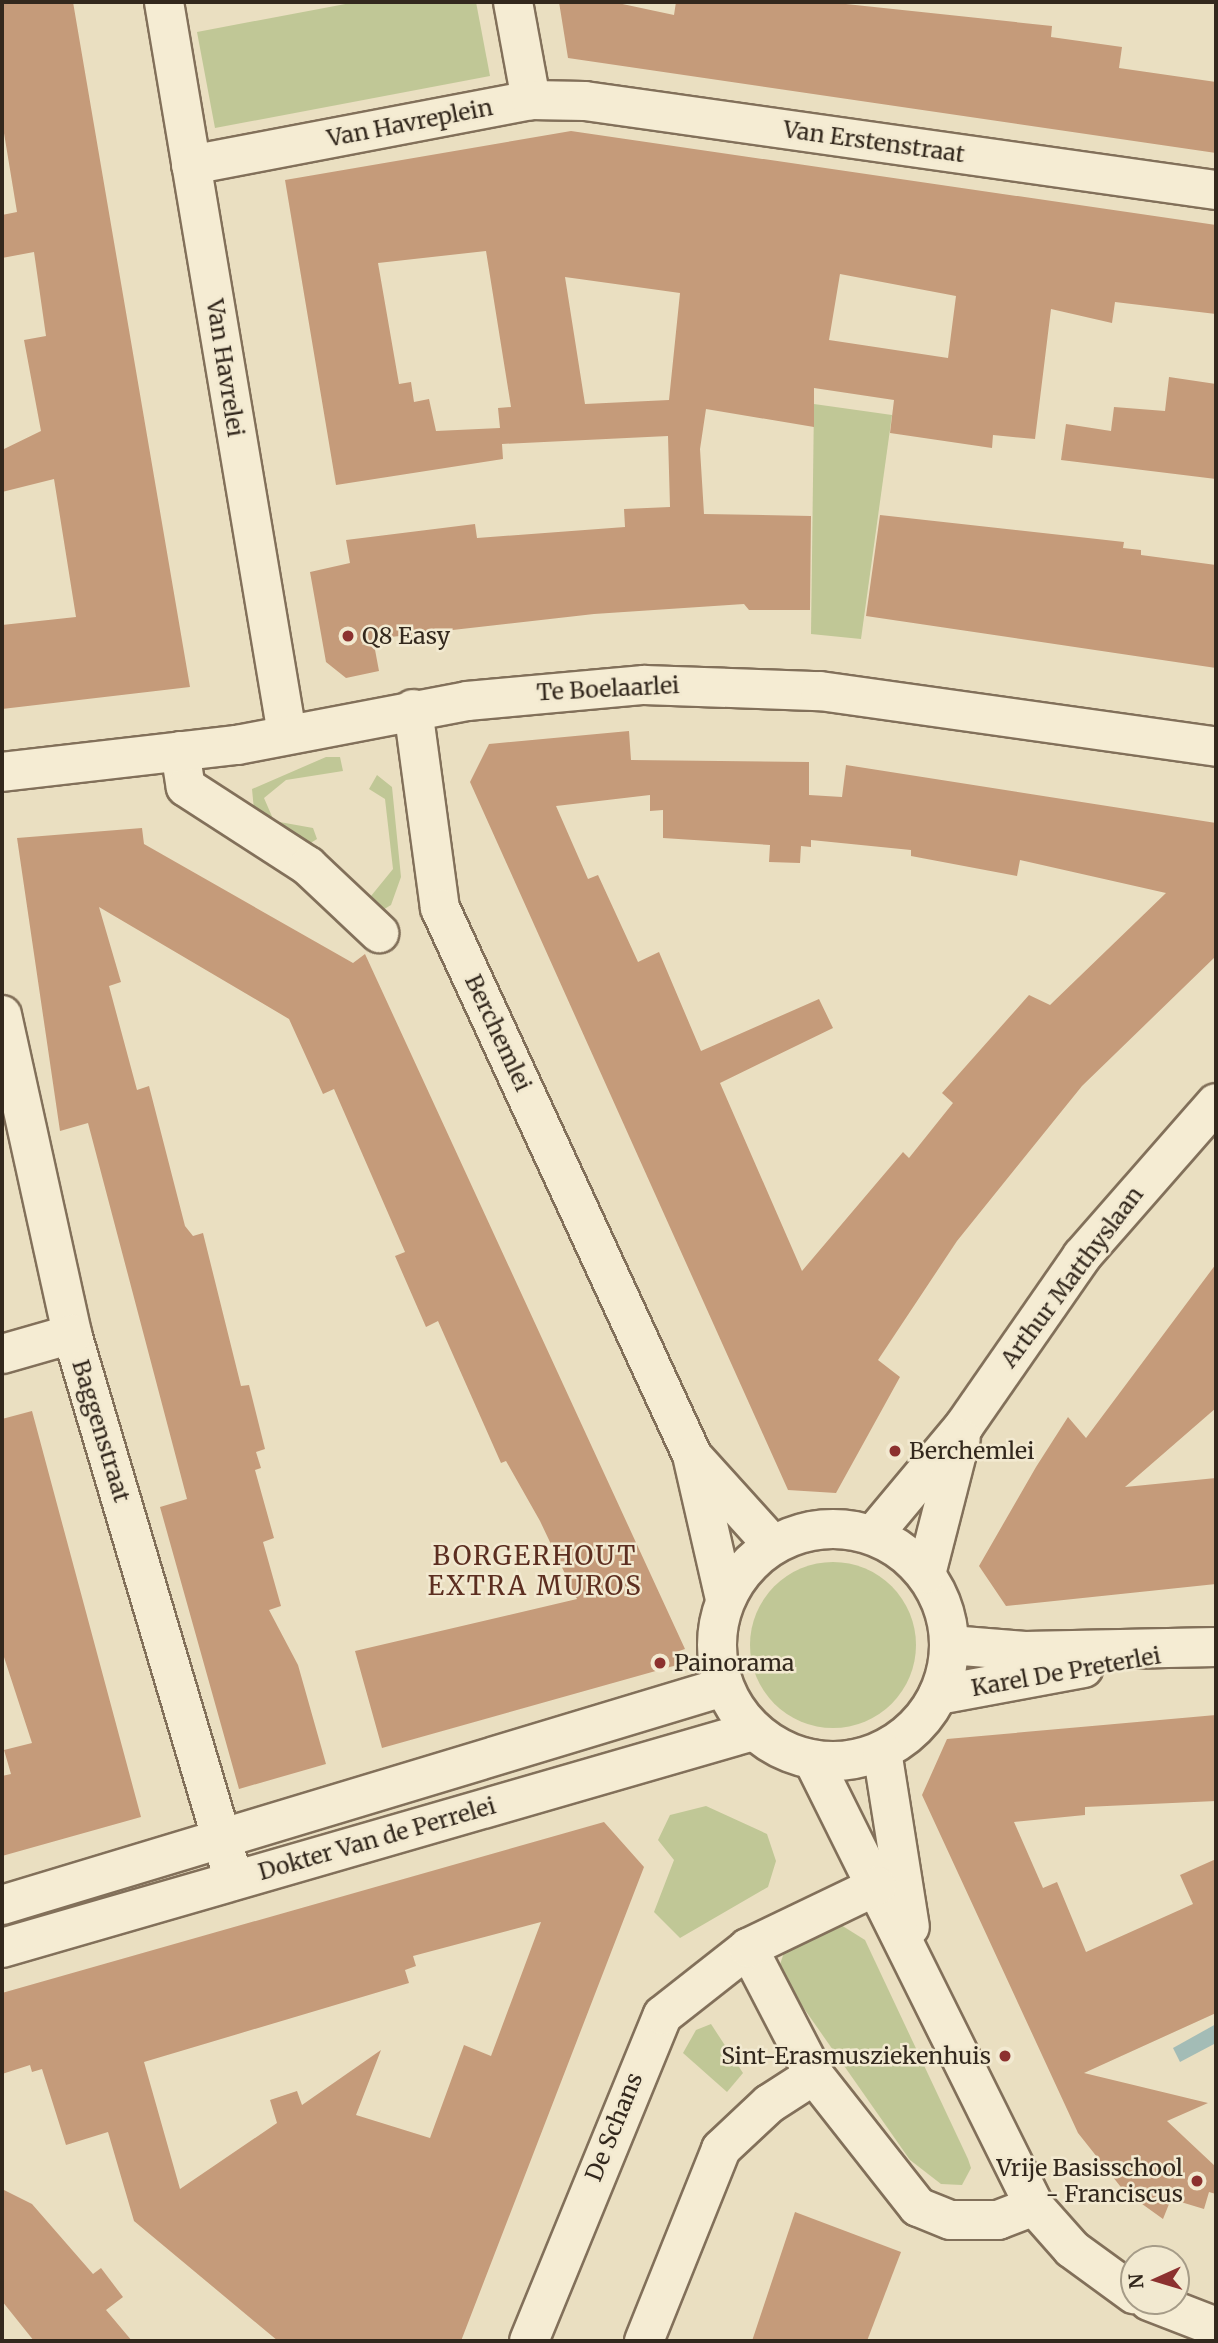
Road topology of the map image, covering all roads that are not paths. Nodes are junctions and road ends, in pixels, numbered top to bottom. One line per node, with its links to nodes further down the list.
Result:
1 (166, 2): 4 (street, Van Havrelei)
2 (513, 2): 3 (street)
3 (531, 100): 4 (street, Van Havreplein); 5 (street, Van Erstenstraat)
4 (191, 165): 7 (street, Van Havrelei)
5 (1216, 190)
6 (413, 709): 7 (street, Te Boelaarlei); 8 (street, Te Boelaarlei); 17 (street, Berchemlei)
7 (287, 734): 9 (street, Te Boelaarlei)
8 (1216, 747)
9 (180, 751): 10 (street, Te Boelaarlei); 11 (street)
10 (2, 772)
11 (379, 933)
12 (2, 1015): 14 (street, Baggenstraat)
13 (1216, 1103): 16 (street, Arthur Matthyslaan)
14 (72, 1334): 15 (street); 29 (street, Baggenstraat)
15 (2, 1353)
16 (964, 1426): 18 (street, Arthur Matthyslaan); 20 (street, Arthur Matthyslaan)
17 (692, 1455): 19 (street, Berchemlei); 21 (street, Berchemlei)
18 (873, 1535): 19 (street, Berchemlei); 20 (street, Berchemlei)
19 (772, 1545): 21 (street, Berchemlei)
20 (926, 1574): 22 (street, Berchemlei)
21 (725, 1599): 24 (street, Berchemlei)
22 (950, 1645): 23 (street, Karel De Preterlei); 25 (street, Berchemlei)
23 (1205, 1648): 25 (street, Karel De Preterlei)
24 (723, 1687): 26 (street, Berchemlei); 29 (street, Dokter Van de Perrelei)
25 (938, 1695): 27 (street, Berchemlei)
26 (753, 1731): 28 (street, Berchemlei); 30 (street, Dokter Van de Perrelei)
27 (882, 1751): 28 (street, Berchemlei); 35 (street)
28 (813, 1760): 31 (street)
29 (223, 1842): 30 (street, Baggenstraat); 32 (street, Dokter Van de Perrelei)
30 (234, 1881): 33 (street, Dokter Van de Perrelei)
31 (877, 1886): 34 (street, De Schans); 35 (street)
32 (2, 1905)
33 (2, 1948)
34 (748, 1948): 36 (street); 41 (street, De Schans)
35 (915, 1960): 37 (street)
36 (814, 2075): 37 (street); 42 (street)
37 (1034, 2206): 38 (street)
38 (1120, 2284)
39 (1185, 2315): 40 (street)
40 (1216, 2327)
41 (529, 2341)
42 (644, 2341)

